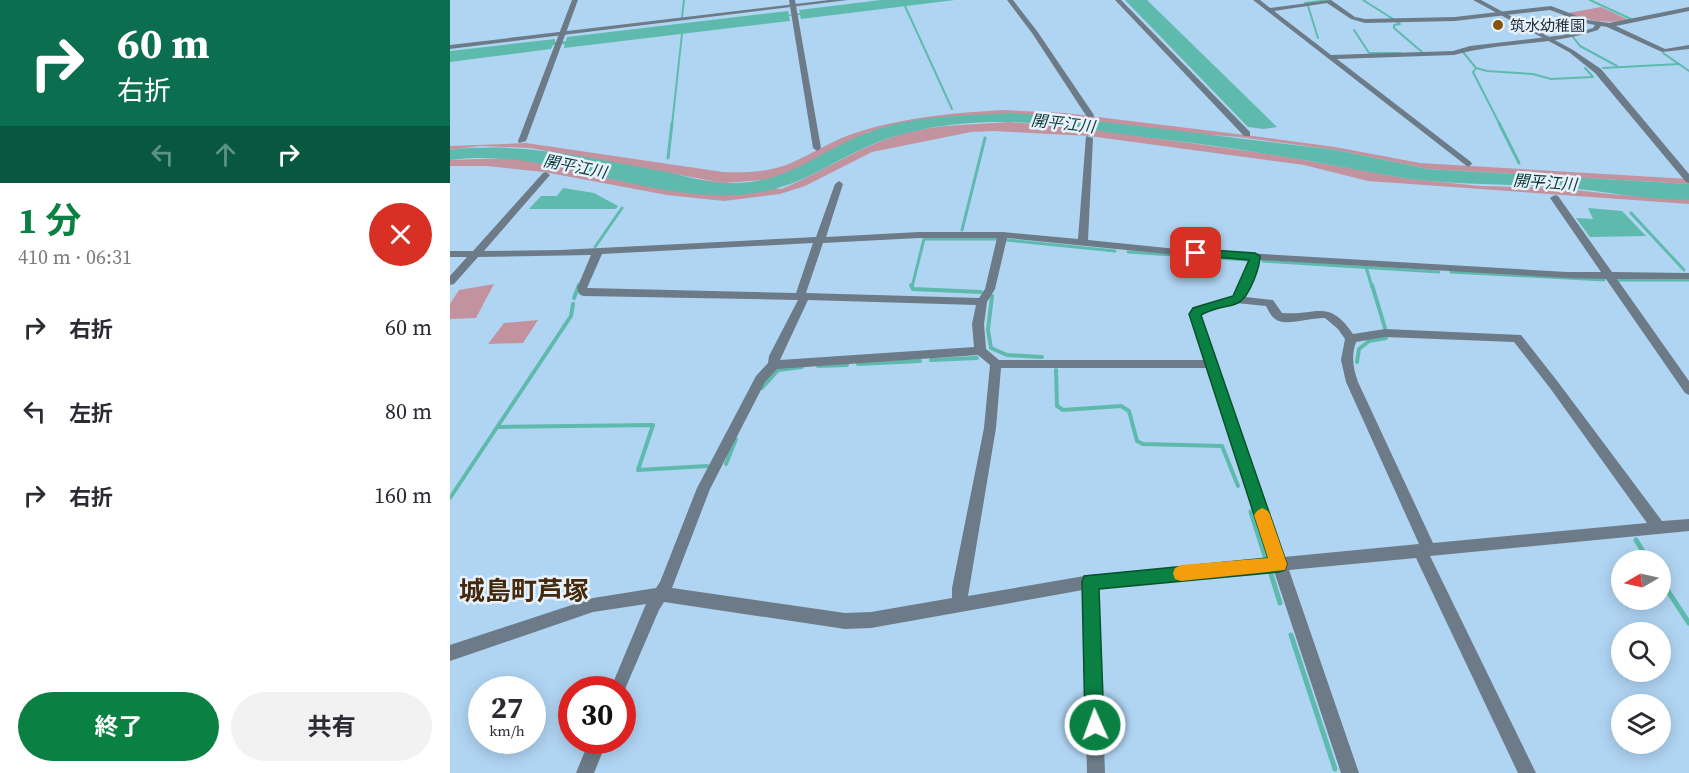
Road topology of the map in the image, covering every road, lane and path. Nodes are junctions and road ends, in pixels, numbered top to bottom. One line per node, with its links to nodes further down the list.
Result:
1 (575, 0): 14 (street)
2 (846, 0): 7 (street)
3 (1010, 0): 18 (street)
4 (1118, 0): 19 (street)
5 (1256, 0): 9 (street)
6 (1476, 0): 10 (street)
7 (793, 9): 14 (street); 22 (street)
8 (1689, 9): 12 (street)
9 (1269, 10): 10 (street); 17 (street)
10 (1502, 14): 11 (street); 13 (street)
11 (1598, 25): 12 (street); 13 (street)
12 (1609, 25): 16 (street)
13 (1547, 39): 17 (street); 25 (street)
14 (561, 40): 15 (street); 21 (street)
15 (450, 47)
16 (1689, 47)
17 (1329, 57): 23 (street)
18 (1090, 115)
19 (1247, 134)
20 (1089, 138): 30 (street)
21 (522, 141)
22 (817, 148)
23 (1468, 164)
24 (546, 175): 33 (street)
25 (1688, 177)
26 (839, 184): 29 (street)
27 (1555, 198): 35 (street)
28 (1003, 235): 29 (street); 30 (street); 40 (street)
29 (818, 240): 31 (street); 38 (street)
30 (1083, 243): 34 (street)
31 (598, 250): 33 (street); 38 (street)
32 (450, 254): 33 (street)
33 (475, 254): 37 (street)
34 (1255, 256): 35 (street); 39 (street)
35 (1608, 276): 36 (street); 46 (street)
36 (1689, 276)
37 (450, 282)
38 (802, 296): 40 (street); 45 (street)
39 (1237, 300): 41 (street); 44 (street)
40 (982, 302): 42 (street)
41 (1352, 339): 48 (street); 49 (street)
42 (980, 351): 43 (street); 45 (street)
43 (996, 364): 44 (street); 53 (street)
44 (1211, 364): 50 (street)
45 (774, 365): 52 (street)
46 (1689, 390)
47 (1689, 525): 48 (street)
48 (1659, 528): 49 (street)
49 (1425, 550): 50 (street); 60 (street)
50 (1279, 564): 51 (street); 59 (street)
51 (1090, 582): 53 (street); 58 (street)
52 (661, 594): 53 (street); 54 (street); 55 (street)
53 (960, 603)
54 (450, 653)
55 (624, 676)
56 (593, 754): 57 (street)
57 (585, 773)
58 (1096, 773)
59 (1350, 773)
60 (1527, 773)

